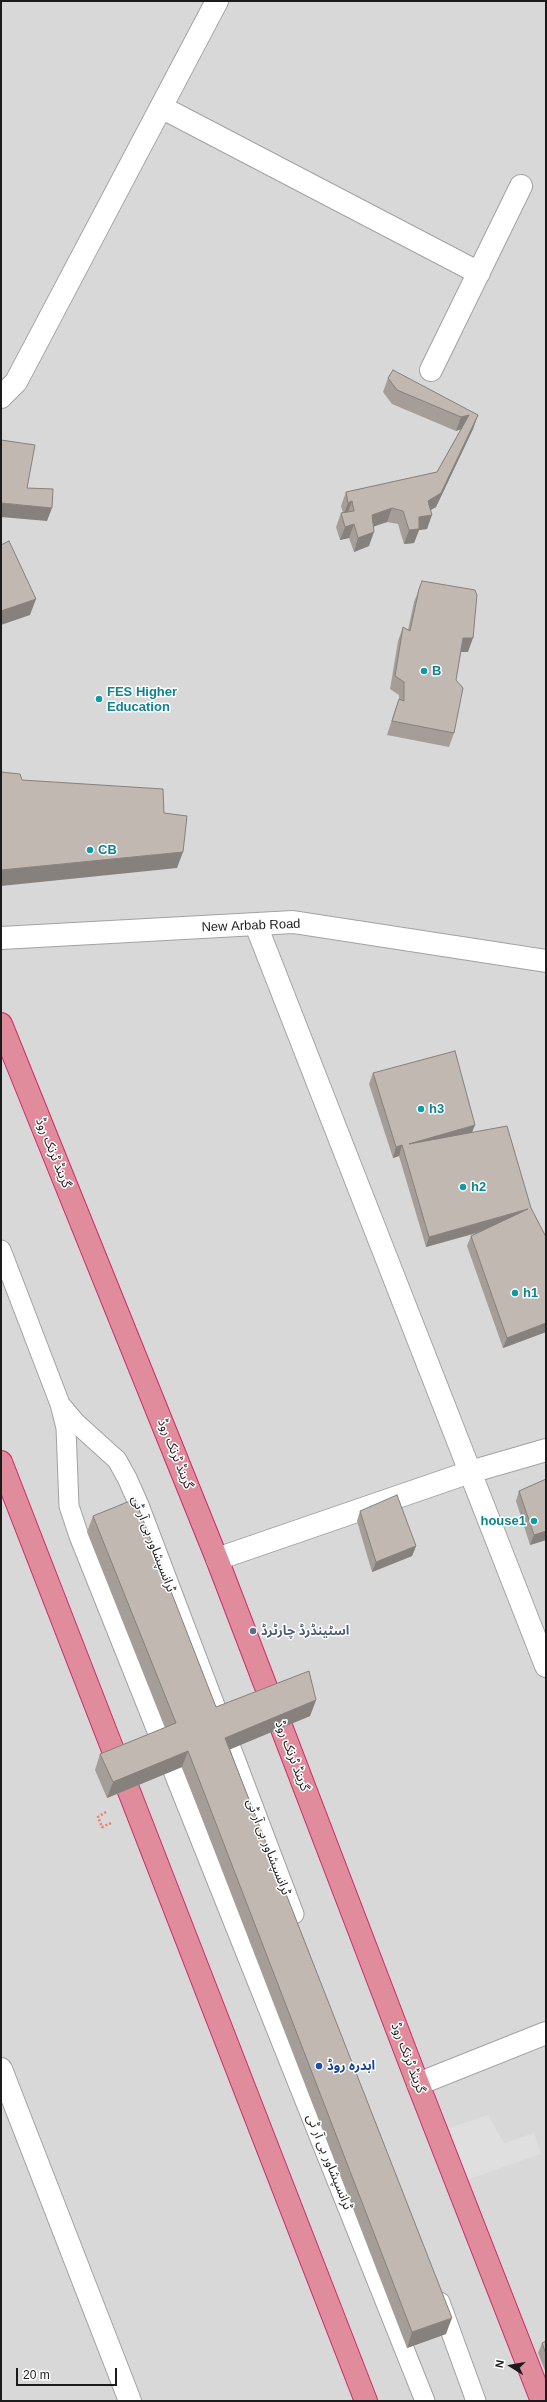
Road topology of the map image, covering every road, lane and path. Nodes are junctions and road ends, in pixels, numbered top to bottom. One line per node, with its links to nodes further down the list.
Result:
1 (217, 1): 2 (street)
2 (161, 107): 4 (street); 6 (street)
3 (521, 186): 4 (street)
4 (479, 273): 5 (street)
5 (431, 370)
6 (1, 397)
7 (256, 925): 8 (street, New Arbab Road); 9 (street, New Arbab Road); 15 (street)
8 (1, 938)
9 (546, 961)
10 (1, 1024): 16 (highway, گرینڈ ٹرنک روڈ)
11 (1, 1250): 12 (lane, ٹرانسپشاور بی آر ٹی)
12 (60, 1404): 18 (lane, ٹرانسپشاور بی آر ٹی); 25 (lane, ٹرانسپشاور بی آر ٹی)
13 (546, 1450): 15 (street)
14 (1, 1462): 24 (highway)
15 (470, 1472): 16 (street); 17 (street)
16 (217, 1559): 21 (highway, گرینڈ ٹرنک روڈ)
17 (546, 1666)
18 (299, 1929)
19 (546, 2033): 21 (street)
20 (1, 2069): 23 (street)
21 (418, 2084): 27 (highway, گرینڈ ٹرنک روڈ)
22 (435, 2287): 26 (lane)
23 (130, 2401)
24 (366, 2401)
25 (425, 2401)
26 (476, 2401)
27 (542, 2401)

